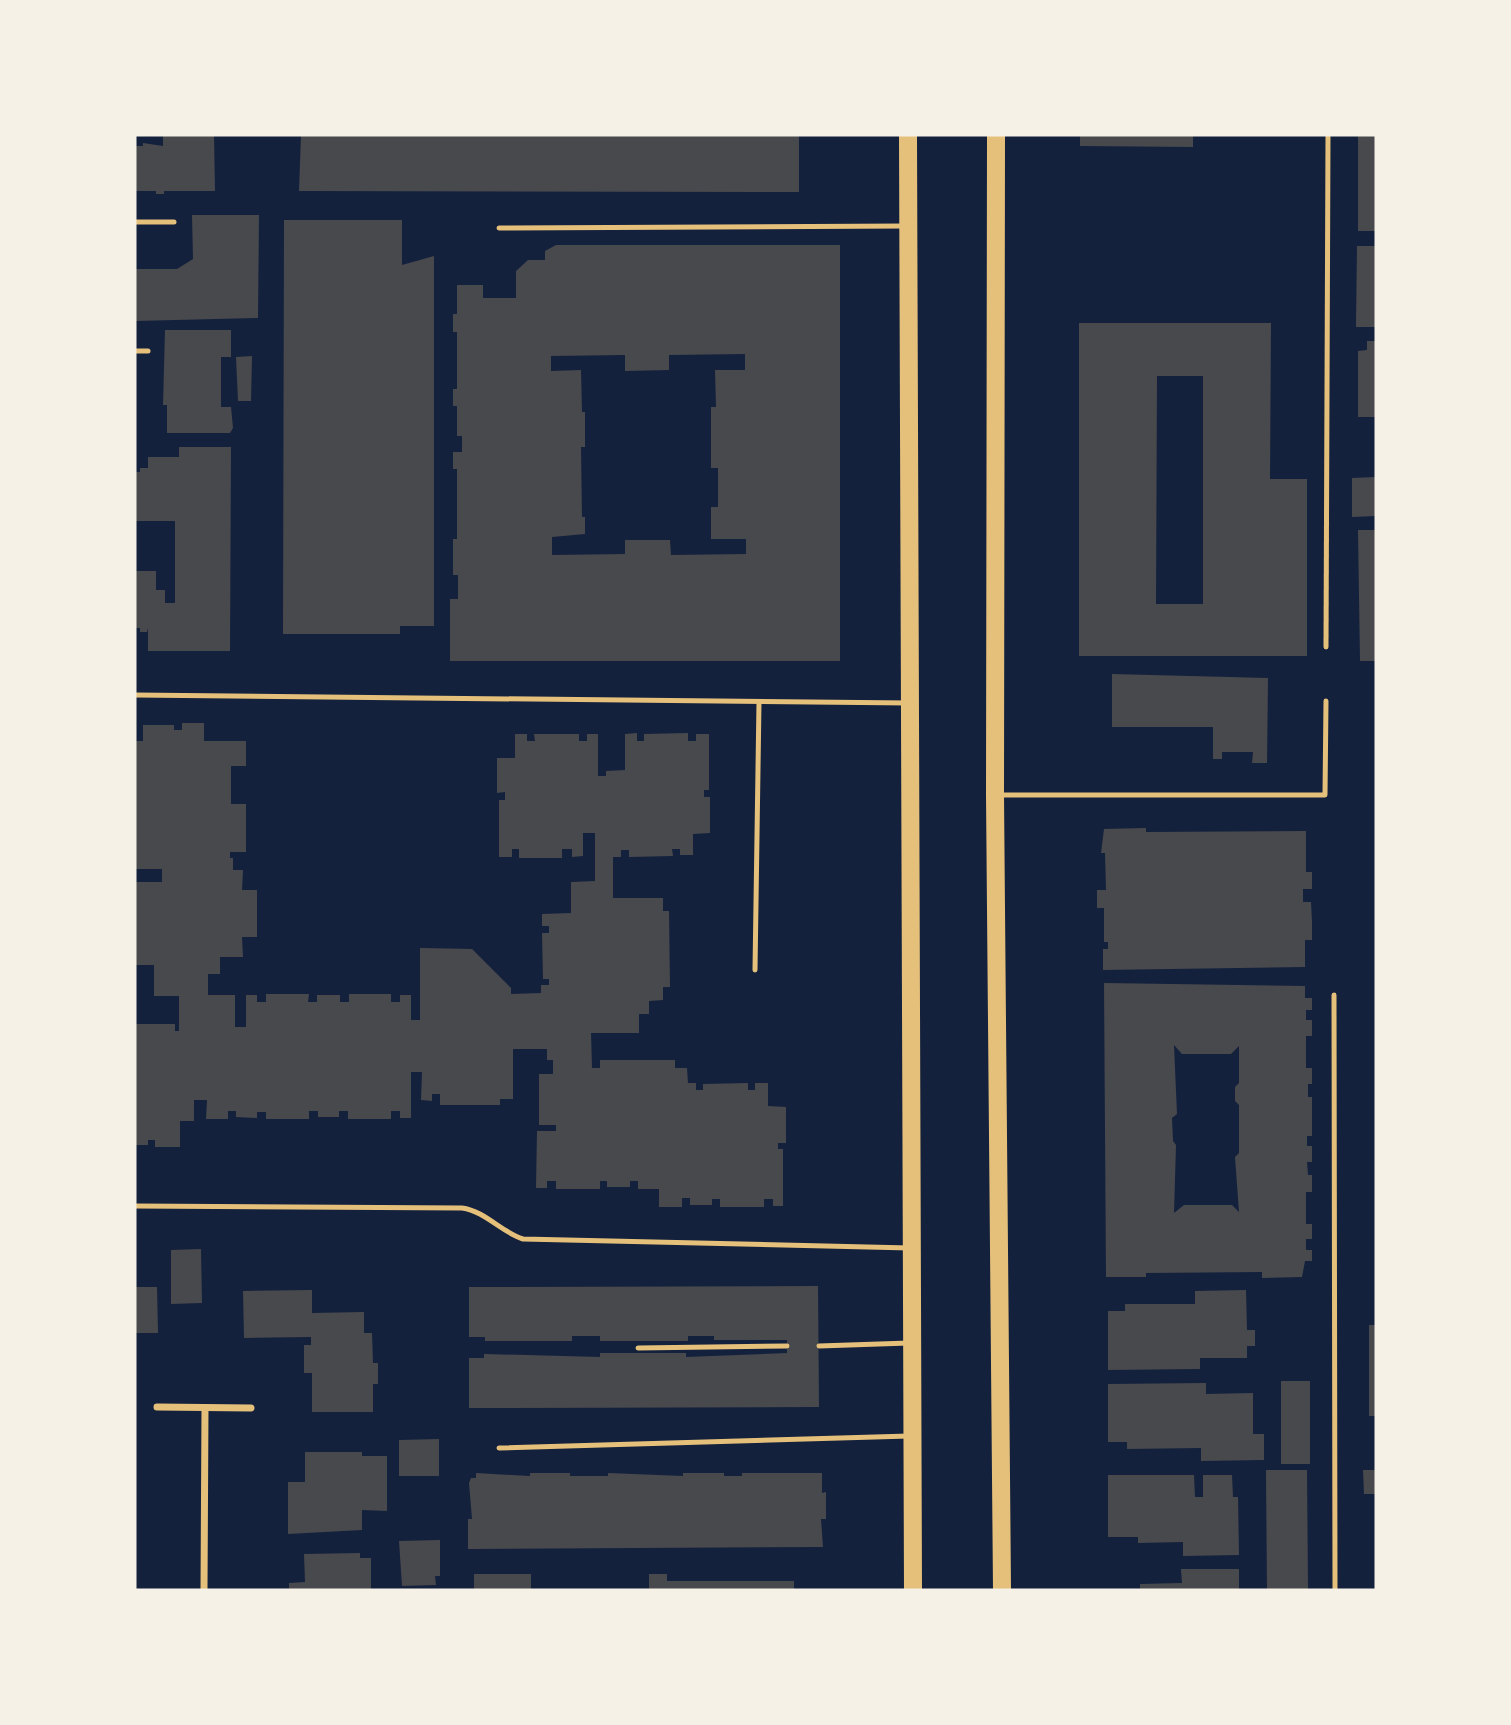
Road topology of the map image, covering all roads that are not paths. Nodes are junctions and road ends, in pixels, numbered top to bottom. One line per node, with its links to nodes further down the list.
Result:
1 (908, 135): 6 (main road)
2 (996, 135): 15 (main road)
3 (1328, 135): 10 (lane)
4 (135, 222): 5 (lane)
5 (174, 222)
6 (909, 227): 7 (lane); 14 (main road)
7 (499, 228)
8 (135, 351): 9 (lane)
9 (148, 351)
10 (1326, 647)
11 (135, 695): 13 (lane)
12 (1326, 701): 15 (lane)
13 (759, 702): 14 (lane); 16 (lane)
14 (910, 703): 19 (main road)
15 (995, 795): 31 (main road)
16 (755, 970)
17 (1334, 995): 32 (lane)
18 (135, 1206): 19 (lane)
19 (912, 1248): 20 (main road)
20 (912, 1342): 22 (lane); 27 (main road)
21 (787, 1346): 23 (lane)
22 (819, 1346)
23 (638, 1348)
24 (157, 1407): 25 (street)
25 (205, 1408): 26 (street); 29 (street)
26 (251, 1408)
27 (913, 1436): 28 (lane); 30 (main road)
28 (499, 1448)
29 (204, 1590)
30 (913, 1590)
31 (1002, 1590)
32 (1335, 1590)

